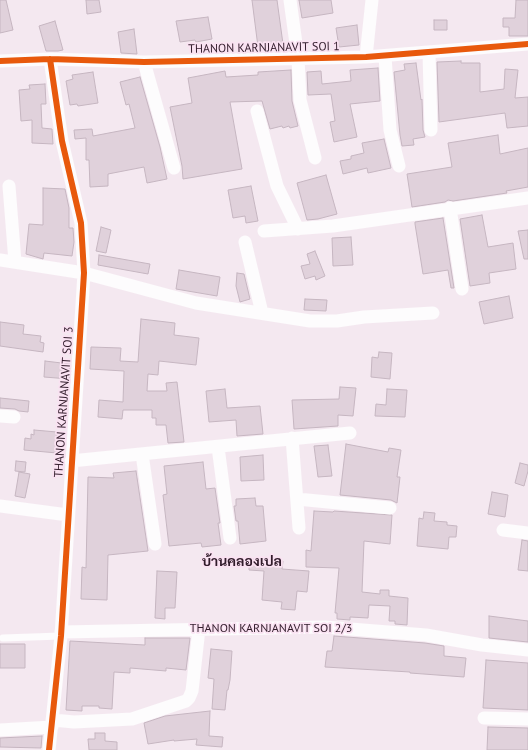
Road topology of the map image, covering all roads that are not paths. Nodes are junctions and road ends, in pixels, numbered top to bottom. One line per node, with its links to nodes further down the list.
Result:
1 (290, 0): 7 (street)
2 (372, 0): 6 (street)
3 (528, 44): 4 (street, THANON KARNJANAVIT SOI 1)
4 (429, 52): 5 (street, THANON KARNJANAVIT SOI 1); 12 (street)
5 (385, 56): 6 (street, THANON KARNJANAVIT SOI 1); 14 (street)
6 (366, 57): 7 (street, THANON KARNJANAVIT SOI 1)
7 (298, 58): 10 (street, THANON KARNJANAVIT SOI 1); 13 (street)
8 (50, 59): 9 (street, THANON KARNJANAVIT SOI 1); 10 (street, THANON KARNJANAVIT SOI 1); 24 (street, THANON KARNJANAVIT SOI 3)
9 (0, 61)
10 (144, 62): 15 (street)
11 (257, 111): 19 (street)
12 (431, 130)
13 (315, 158)
14 (399, 166)
15 (174, 168)
16 (9, 186): 23 (street)
17 (528, 198): 18 (street)
18 (450, 208): 19 (street); 25 (street)
19 (298, 229): 20 (street)
20 (264, 231)
21 (245, 242): 26 (street)
22 (0, 260): 23 (street)
23 (15, 262): 24 (street)
24 (84, 273): 26 (street); 34 (street, THANON KARNJANAVIT SOI 3)
25 (462, 289)
26 (262, 313): 27 (street)
27 (433, 313)
28 (0, 416): 29 (street)
29 (14, 418)
30 (350, 433): 31 (street)
31 (292, 438): 32 (street); 35 (street)
32 (218, 447): 33 (street); 42 (street)
33 (142, 454): 34 (street); 43 (street)
34 (71, 461): 38 (street, THANON KARNJANAVIT SOI 3)
35 (297, 499): 37 (street); 39 (street)
36 (0, 506): 38 (street)
37 (390, 508)
38 (68, 515): 45 (street, THANON KARNJANAVIT SOI 3)
39 (299, 528)
40 (503, 530): 41 (street)
41 (528, 534)
42 (230, 538)
43 (155, 544)
44 (199, 629): 45 (street, THANON KARNJANAVIT SOI 2/3); 47 (street, THANON KARNJANAVIT SOI 2/3); 50 (street)
45 (61, 634): 46 (lane); 50 (street, THANON KARNJANAVIT SOI 3)
46 (3, 638)
47 (528, 650)
48 (484, 718): 49 (street)
49 (528, 719)
50 (52, 724): 51 (street); 52 (street, THANON KARNJANAVIT SOI 3)
51 (0, 730)
52 (49, 750)

